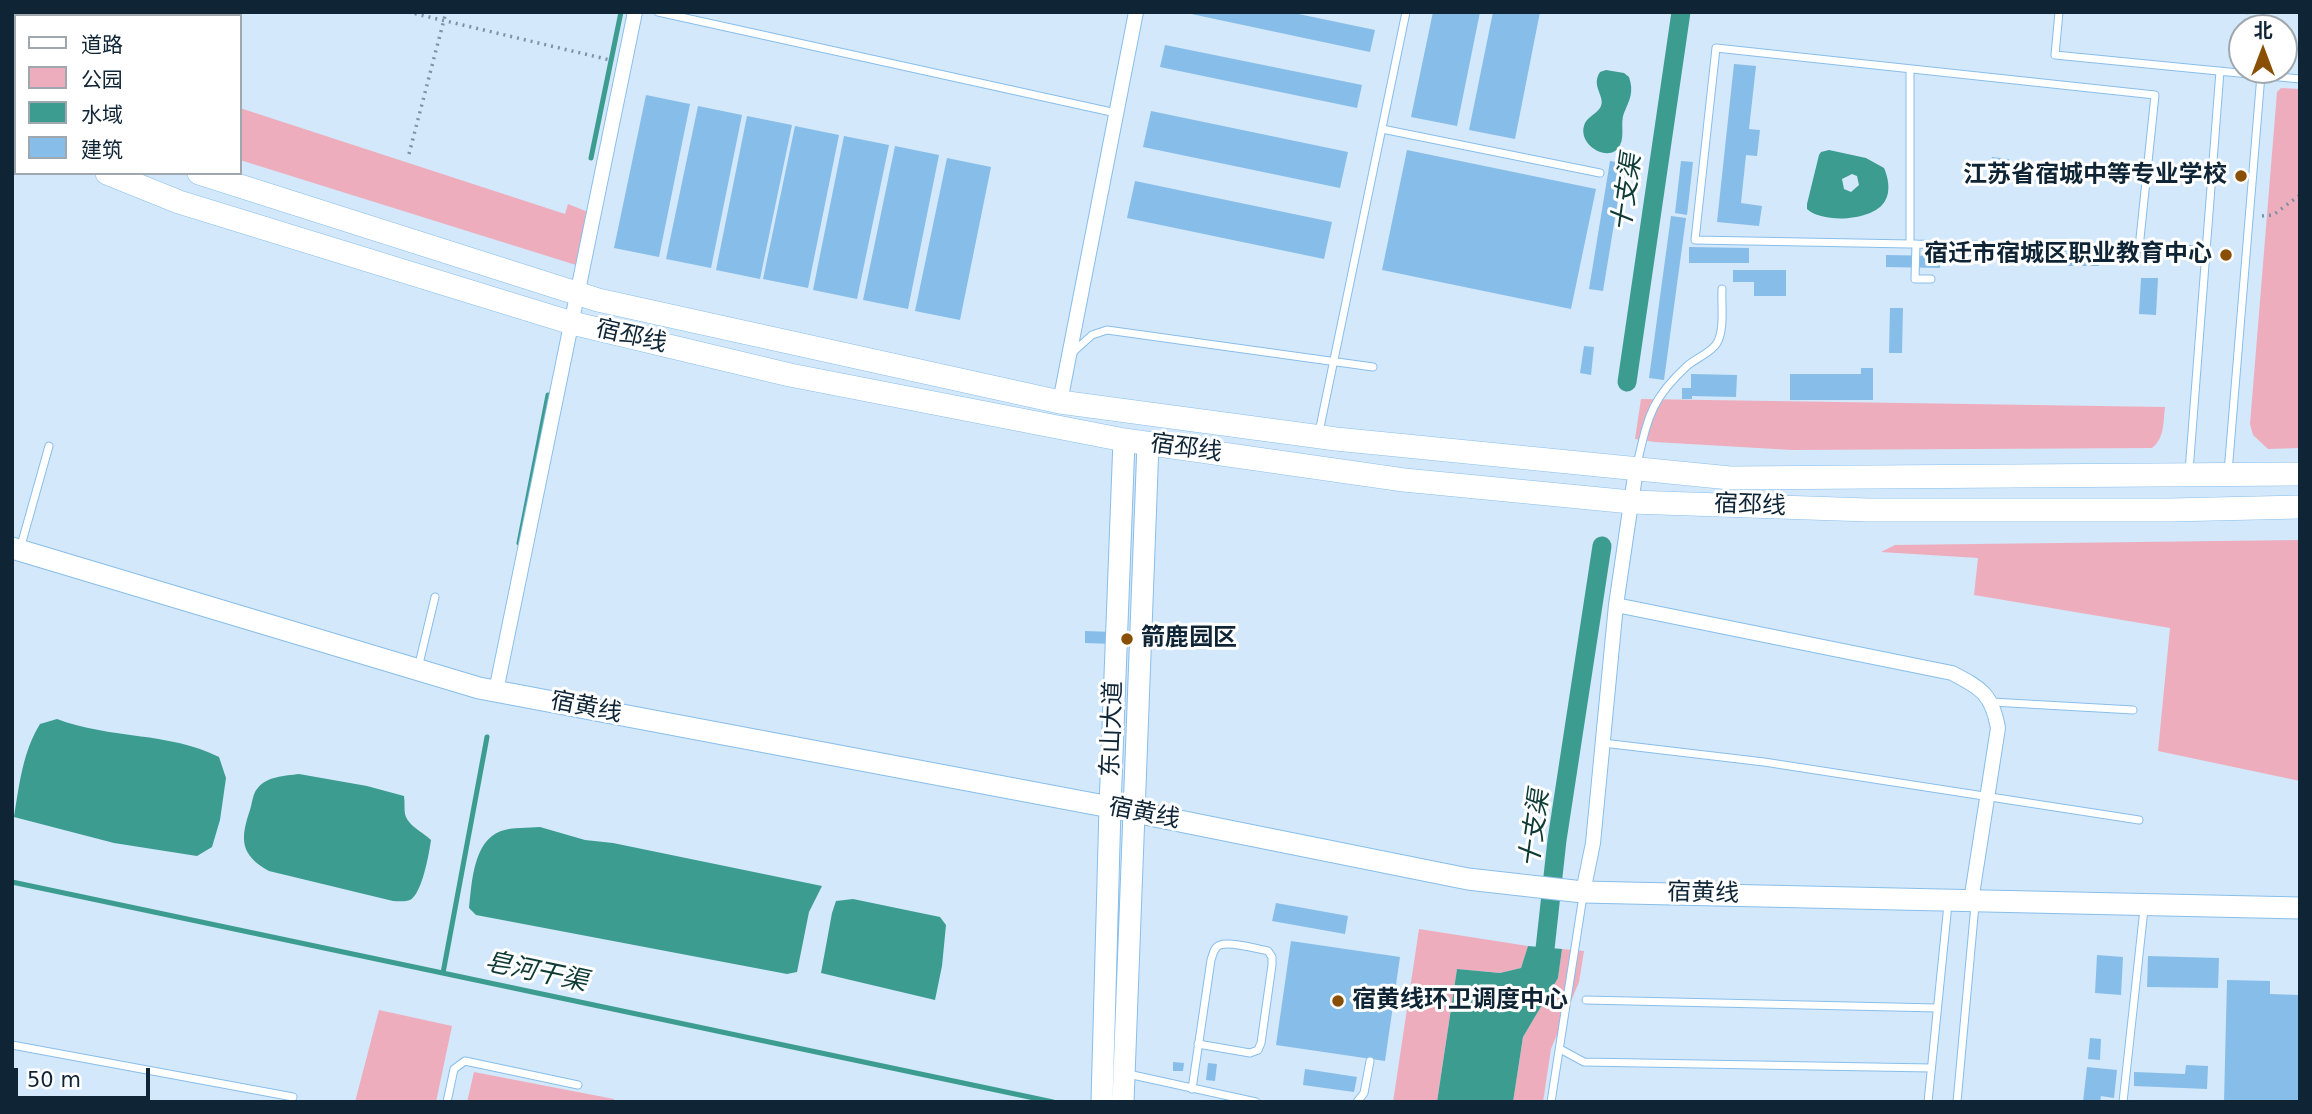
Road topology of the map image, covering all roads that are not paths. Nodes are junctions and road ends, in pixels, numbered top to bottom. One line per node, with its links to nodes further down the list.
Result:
1 (635, 12): 20 (street)
2 (658, 12): 10 (lane)
3 (1136, 12): 10 (street)
4 (1406, 12): 11 (lane)
5 (2059, 12): 7 (lane)
6 (1910, 69): 15 (lane); 15 (lane); 16 (lane)
7 (2220, 71): 8 (lane); 17 (lane)
8 (2228, 72)
9 (2260, 84): 32 (lane)
10 (1116, 113): 22 (street)
11 (1382, 129): 12 (lane); 23 (lane)
12 (1600, 173)
13 (112, 175): 21 (main road, 宿邳线)
14 (205, 175): 20 (main road, 宿邳线)
15 (1913, 244): 16 (lane); 18 (lane)
16 (2139, 248): 17 (lane)
17 (2206, 250): 33 (lane)
18 (1931, 279)
19 (1722, 289): 30 (lane)
20 (577, 294): 21 (street); 25 (main road, 宿邳线)
21 (572, 323): 27 (main road, 宿邳线); 40 (street)
22 (1067, 358): 23 (lane); 25 (street)
23 (1333, 361): 24 (lane); 26 (lane)
24 (1373, 367)
25 (1060, 402): 26 (main road, 宿邳线)
26 (1318, 436): 30 (main road, 宿邳线)
27 (1125, 440): 28 (main road, 宿邳线); 45 (main road, 东山大道)
28 (1148, 444): 34 (main road, 宿邳线); 46 (main road, 东山大道)
29 (49, 446): 36 (lane)
30 (1636, 468): 33 (main road, 宿邳线); 34 (street)
31 (2300, 474): 32 (main road, 宿邳线)
32 (2228, 475): 33 (main road, 宿邳线)
33 (2188, 476)
34 (1631, 502): 35 (main road, 宿邳线); 38 (street)
35 (2300, 507)
36 (16, 549): 39 (main road, 宿黄线)
37 (435, 597): 39 (lane)
38 (1616, 605): 41 (street); 43 (street)
39 (418, 669): 40 (main road, 宿黄线)
40 (496, 691): 45 (main road, 宿黄线)
41 (1992, 702): 42 (lane); 44 (street)
42 (2133, 710)
43 (1602, 743): 44 (lane); 48 (street)
44 (1987, 796): 47 (lane); 50 (street)
45 (1110, 807): 46 (main road, 宿黄线); 65 (main road, 东山大道)
46 (1133, 811): 48 (main road, 宿黄线); 60 (main road, 东山大道)
47 (2138, 820)
48 (1578, 891): 49 (main road, 宿黄线); 57 (lane)
49 (1949, 900): 50 (main road, 宿黄线); 54 (lane)
50 (1973, 901): 51 (main road, 宿黄线); 71 (lane)
51 (2145, 904): 52 (main road, 宿黄线); 72 (lane)
52 (2300, 908)
53 (1586, 1000): 54 (lane)
54 (1937, 1008): 59 (lane)
55 (1198, 1044): 55 (lane); 62 (lane)
56 (12, 1045): 63 (lane)
57 (1559, 1048): 59 (lane); 69 (lane)
58 (1370, 1061): 68 (lane)
59 (1931, 1068): 70 (lane)
60 (1124, 1074): 62 (lane); 66 (main road, 东山大道)
61 (578, 1085): 64 (lane)
62 (1192, 1089): 67 (lane)
63 (293, 1097)
64 (447, 1102)
65 (1102, 1102)
66 (1123, 1102)
67 (1256, 1102)
68 (1357, 1102)
69 (1551, 1102)
70 (1928, 1102)
71 (1957, 1102)
72 (2123, 1102)

